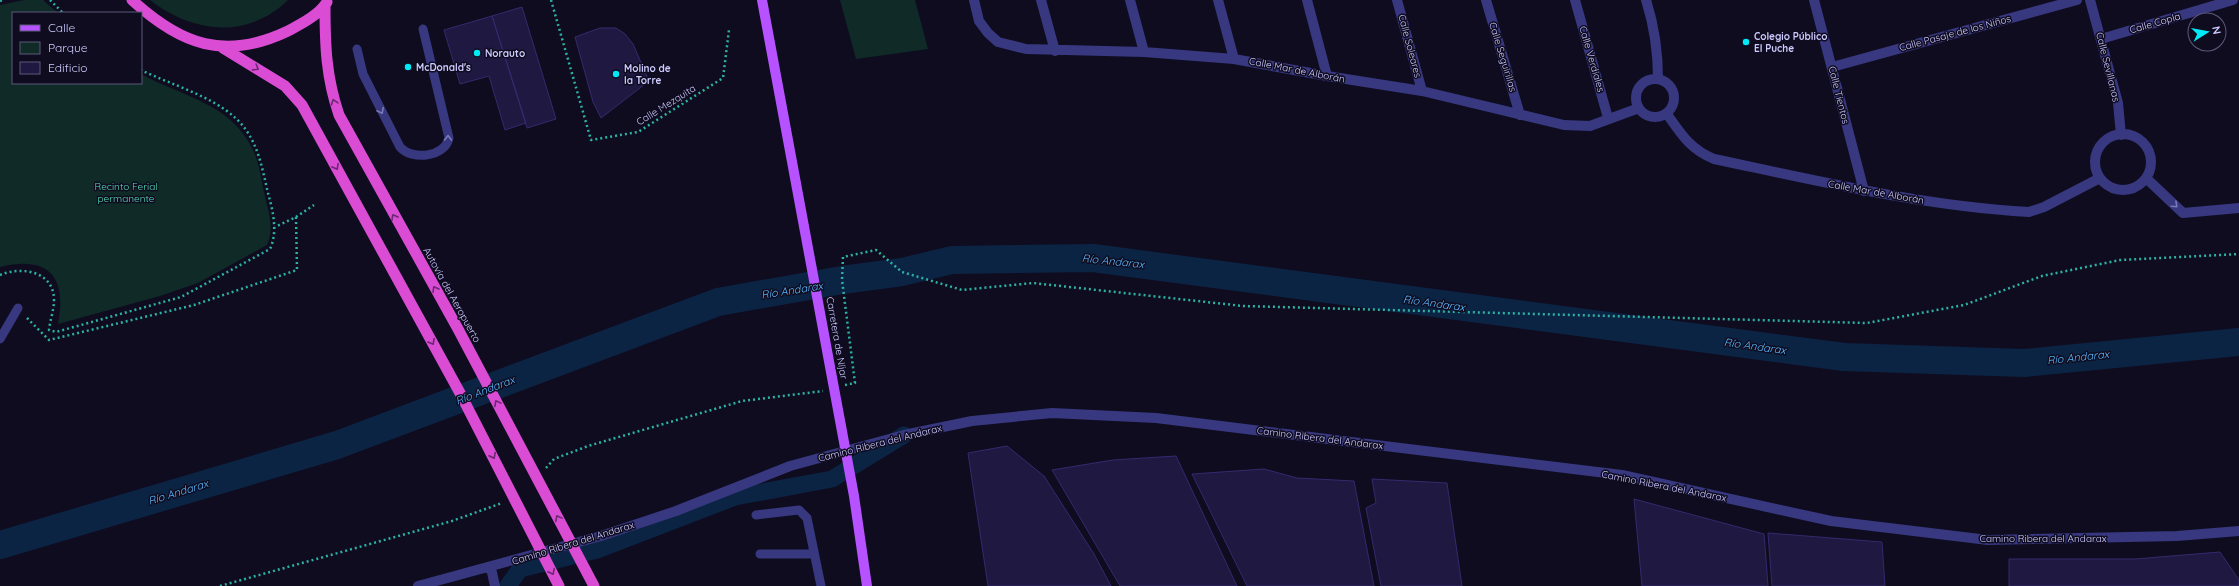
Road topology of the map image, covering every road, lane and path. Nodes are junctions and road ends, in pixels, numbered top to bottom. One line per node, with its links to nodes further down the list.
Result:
1 (3, 0): 19 (path)
2 (50, 0): 21 (path)
3 (132, 0): 25 (highway)
4 (551, 0): 23 (path, Calle Mezquita)
5 (762, 0): 66 (main road, Carretera de Níjar)
6 (974, 0): 27 (street, Calle Mar de Alborán)
7 (1041, 0): 27 (street)
8 (1130, 0): 28 (street)
9 (1218, 0): 29 (street)
10 (1307, 0): 32 (street)
11 (1397, 0): 34 (street, Calle Soleares)
12 (1486, 0): 37 (street, Calle Seguirillas)
13 (1575, 0): 38 (street, Calle Verdiales)
14 (1646, 0): 33 (street)
15 (1814, 0): 30 (street, Calle Tientos)
16 (2077, 0): 30 (street, Calle Pasaje de los Niños)
17 (2090, 0): 24 (street, Calle Sevillanas)
18 (2233, 0): 24 (street, Calle Copla)
19 (0, 1)
20 (327, 3): 25 (highway); 60 (highway, Autovía del Aeropuerto, one-way to 20)
21 (62, 12)
22 (423, 29): 26 (lane, one-way to 22)
23 (729, 30)
24 (2101, 39): 39 (street, Calle Sevillanas)
25 (223, 48): 64 (highway, one-way to 64)
26 (357, 49)
27 (1055, 51): 28 (street, Calle Mar de Alborán)
28 (1144, 52): 29 (street, Calle Mar de Alborán)
29 (1234, 58): 32 (street, Calle Mar de Alborán)
30 (1832, 67): 42 (street, Calle Tientos)
31 (142, 70): 46 (path)
32 (1327, 76): 34 (street, Calle Mar de Alborán)
33 (1658, 78): 35 (street); 36 (street)
34 (1422, 91): 37 (street, Calle Mar de Alborán)
35 (1639, 108): 36 (street); 38 (street, Calle Mar de Alborán)
36 (1667, 114): 42 (street, Calle Mar de Alborán)
37 (1520, 115): 38 (street, Calle Mar de Alborán)
38 (1608, 118)
39 (2121, 135): 40 (street); 41 (street)
40 (2100, 178): 41 (street); 42 (street, Calle Mar de Alborán)
41 (2146, 178): 44 (street, one-way to 44)
42 (1864, 191)
43 (314, 205): 45 (path)
44 (2239, 208)
45 (296, 217): 46 (path); 49 (path)
46 (274, 227): 48 (path)
47 (2239, 254): 51 (path)
48 (0, 275)
49 (18, 308): 50 (lane)
50 (0, 339)
51 (842, 386)
52 (828, 390): 53 (path)
53 (544, 470)
54 (505, 501): 61 (path)
55 (756, 515): 58 (lane)
56 (2239, 532): 59 (street, Camino Ribera del Andarax)
57 (760, 554): 58 (lane)
58 (814, 554): 65 (lane)
59 (491, 568): 62 (street, Camino Ribera del Andarax); 63 (street)
60 (592, 582)
61 (220, 586)
62 (418, 586)
63 (495, 586)
64 (559, 586)
65 (821, 586)
66 (867, 586)

